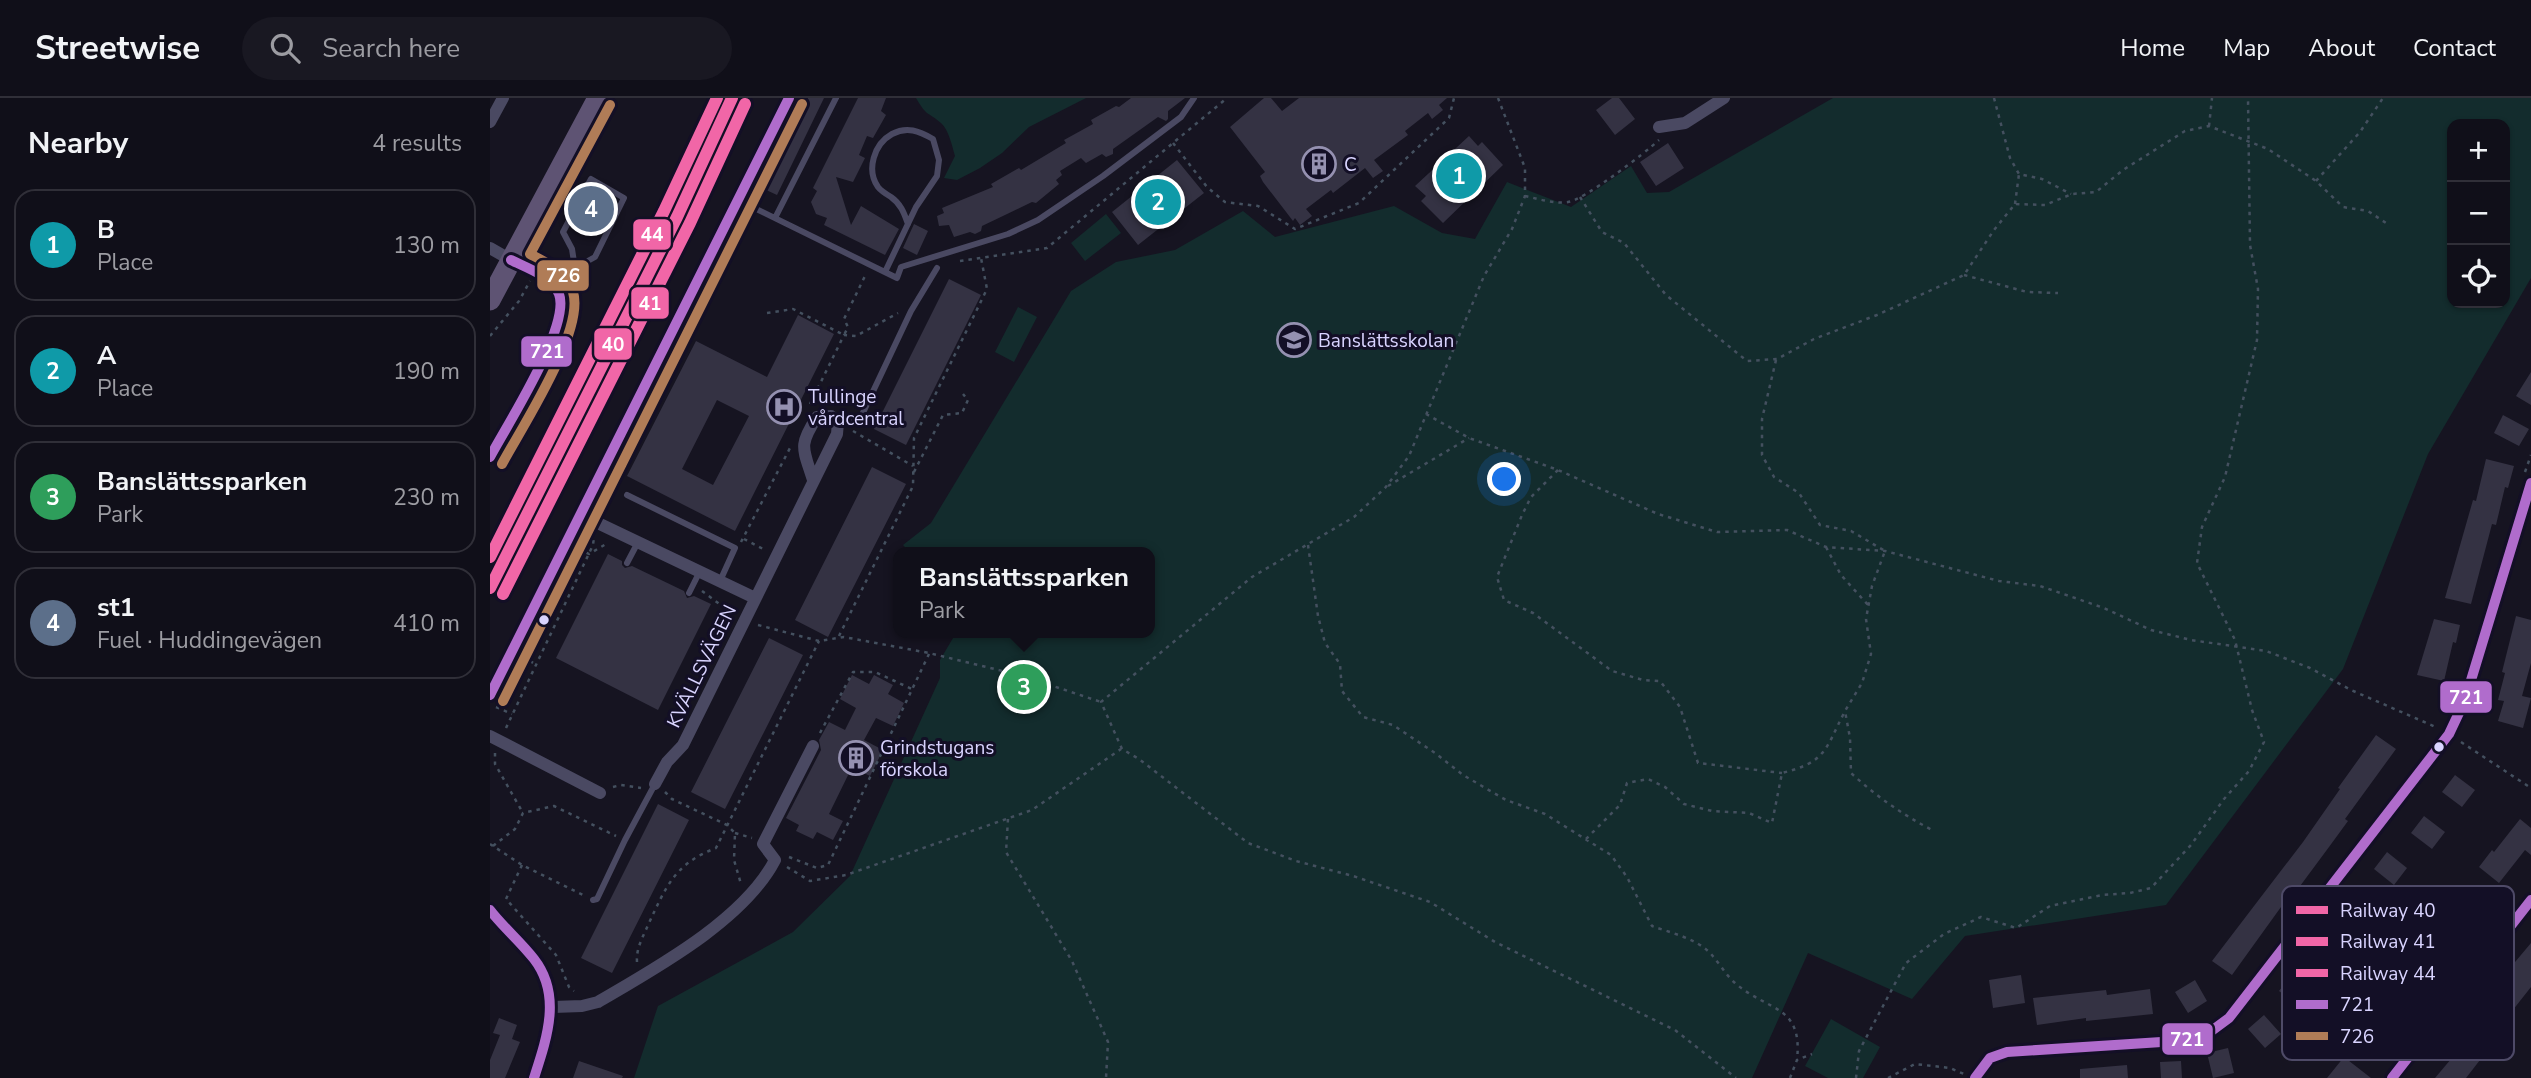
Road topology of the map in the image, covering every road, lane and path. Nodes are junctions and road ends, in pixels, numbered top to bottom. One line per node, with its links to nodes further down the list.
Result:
1 (503, 98): 15 (street)
2 (598, 98): 33 (main road)
3 (721, 98): 27 (lane)
4 (789, 98): 25 (street)
5 (836, 98): 28 (lane)
6 (1194, 98): 39 (lane)
7 (1227, 98): 19 (path)
8 (1454, 98): 19 (path)
9 (1498, 98): 23 (path)
10 (1724, 98): 17 (street)
11 (1994, 98): 20 (path)
12 (2212, 98): 16 (path)
13 (2248, 98): 18 (path)
14 (2383, 98): 21 (path)
15 (490, 122)
16 (2209, 126): 18 (path); 22 (path)
17 (1659, 127): 24 (path)
18 (2249, 142): 21 (path); 78 (path)
19 (1173, 143): 32 (path)
20 (2019, 174): 22 (path); 26 (path)
21 (2316, 181): 30 (path)
22 (2072, 194): 26 (path)
23 (1525, 196): 24 (path); 48 (path)
24 (1580, 197): 46 (path)
25 (738, 200): 28 (lane); 60 (street)
26 (2015, 204): 40 (path)
27 (667, 208)
28 (775, 218): 36 (lane)
29 (908, 224): 29 (lane); 39 (lane)
30 (2389, 225)
31 (490, 248): 33 (street)
32 (981, 258): 37 (path); 53 (path)
33 (511, 260): 38 (lane); 43 (main road)
34 (540, 260): 38 (path)
35 (574, 262): 35 (lane); 41 (lane)
36 (873, 267): 39 (lane); 44 (path)
37 (937, 268): 49 (lane)
38 (534, 272): 41 (lane); 45 (path)
39 (885, 272)
40 (1964, 275): 42 (path); 46 (path)
41 (556, 286): 52 (lane)
42 (2058, 293)
43 (490, 300)
44 (767, 313)
45 (490, 336)
46 (1777, 359): 66 (path)
47 (963, 394): 55 (path)
48 (1426, 414): 50 (path); 58 (path)
49 (838, 422): 53 (path); 57 (street, KVÄLLSVÄGEN); 57 (street)
50 (1469, 438): 54 (path); 58 (path)
51 (2531, 455): 56 (path)
52 (490, 457)
53 (913, 466): 55 (path)
54 (1558, 470): 64 (path); 93 (path)
55 (913, 473): 76 (path)
56 (2528, 477): 89 (street)
57 (813, 480): 68 (street, KVÄLLSVÄGEN)
58 (1385, 488): 63 (path)
59 (627, 495): 71 (lane)
60 (580, 515): 61 (street, KVÄLLSVÄGEN); 82 (street)
61 (597, 523): 65 (street, KVÄLLSVÄGEN); 67 (path)
62 (744, 539): 68 (path)
63 (1308, 545): 84 (path); 101 (path)
64 (1826, 547): 66 (path); 74 (path)
65 (635, 548): 67 (path); 69 (lane); 70 (street, KVÄLLSVÄGEN)
66 (1885, 551): 74 (path); 78 (path)
67 (589, 554): 80 (path)
68 (778, 556): 73 (street, KVÄLLSVÄGEN)
69 (627, 563)
70 (696, 579): 71 (street, KVÄLLSVÄGEN); 72 (lane); 75 (path)
71 (719, 582): 73 (street, KVÄLLSVÄGEN)
72 (689, 593)
73 (755, 598): 75 (street, KVÄLLSVÄGEN)
74 (1868, 605): 86 (path)
75 (744, 622): 77 (path); 94 (street, KVÄLLSVÄGEN)
76 (838, 638): 77 (path); 79 (path)
77 (819, 641): 99 (path)
78 (2236, 646): 88 (path); 123 (path)
79 (929, 653): 81 (path); 84 (path)
80 (535, 664): 83 (path); 87 (path)
81 (912, 689): 91 (path); 104 (path)
82 (490, 695)
83 (505, 698)
84 (1101, 702): 92 (path)
85 (490, 704): 87 (path)
86 (1845, 711): 93 (path); 100 (path)
87 (512, 713): 90 (path)
88 (2444, 721)
89 (2449, 734): 95 (path); 106 (street)
90 (495, 739): 96 (street); 97 (path)
91 (813, 746): 104 (street)
92 (1122, 749): 98 (path); 121 (path)
93 (1782, 773): 101 (path)
94 (656, 784): 96 (path); 99 (path); 102 (lane)
95 (2531, 788)
96 (600, 793)
97 (523, 813): 102 (path); 103 (path)
98 (1008, 819): 104 (path); 120 (path)
99 (727, 825): 107 (path); 113 (path)
100 (1934, 831)
101 (1586, 839): 117 (path)
102 (625, 840): 108 (lane)
103 (491, 845): 105 (path)
104 (775, 860): 107 (street)
105 (522, 865): 108 (path); 114 (path)
106 (2332, 886)
107 (747, 899): 113 (street)
108 (593, 900)
109 (2531, 900): 111 (street)
110 (490, 910): 115 (street)
111 (2514, 922)
112 (2282, 951): 126 (street)
113 (643, 974): 114 (street)
114 (585, 1005): 115 (street)
115 (553, 1007): 119 (street)
116 (1812, 1054): 117 (path)
117 (1797, 1060): 122 (path)
118 (2406, 1060): 127 (street)
119 (534, 1078)
120 (1106, 1078)
121 (1736, 1078)
122 (1790, 1078)
123 (1856, 1078)
124 (1888, 1078): 125 (path)
125 (1964, 1078)
126 (1975, 1078)
127 (2392, 1078)

